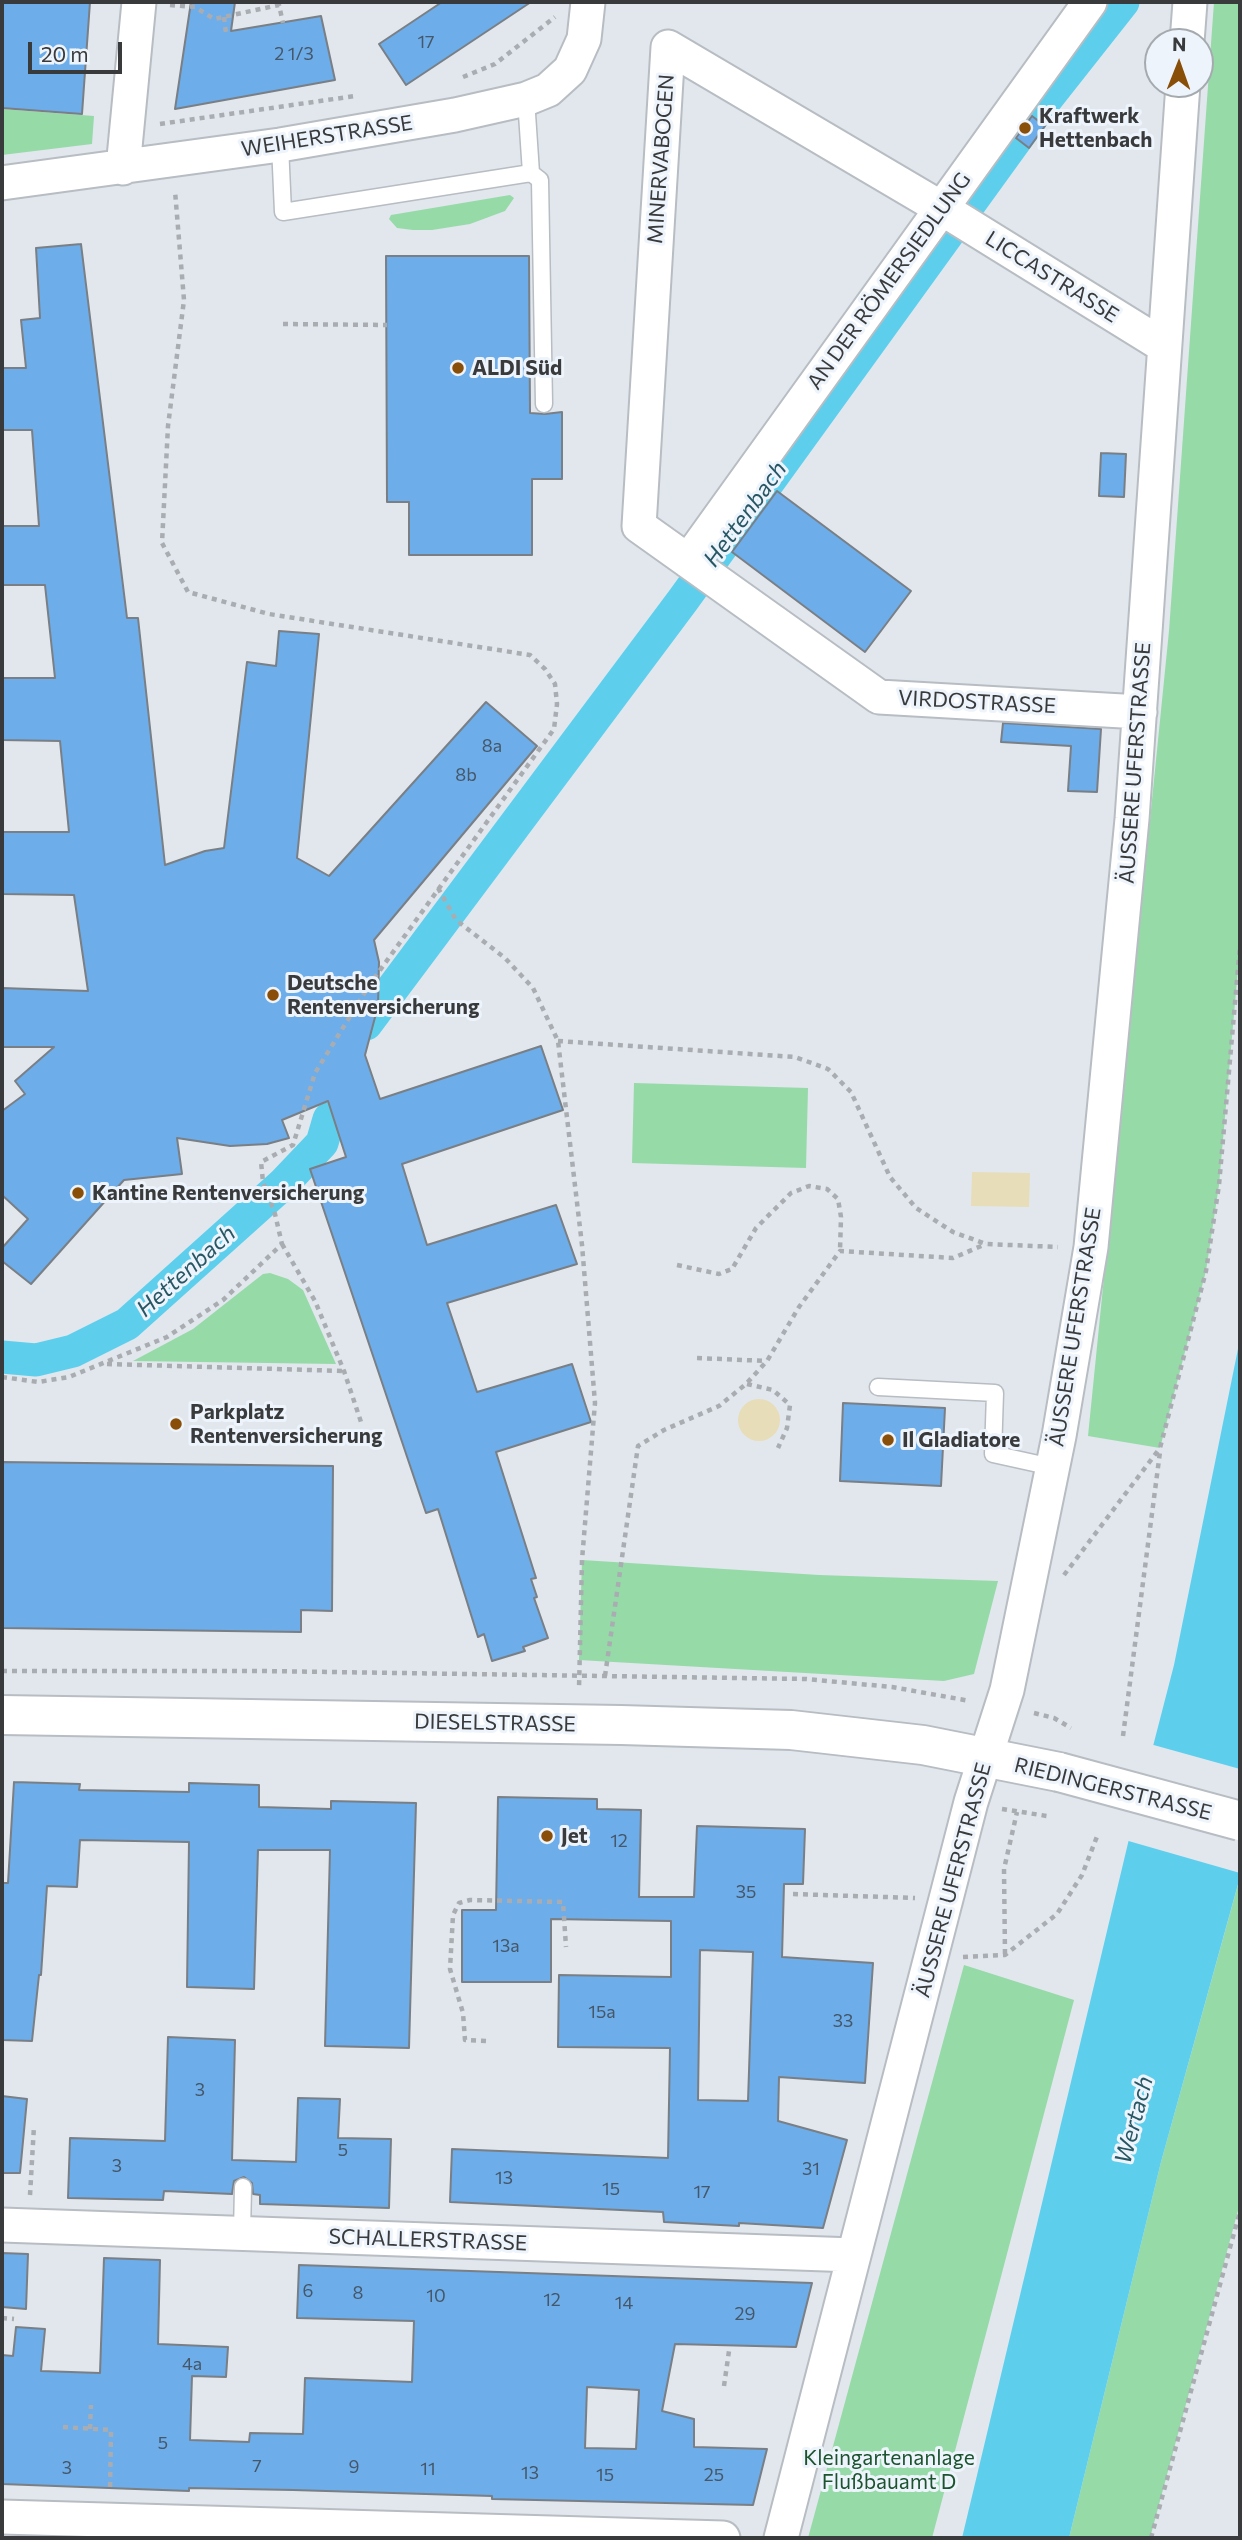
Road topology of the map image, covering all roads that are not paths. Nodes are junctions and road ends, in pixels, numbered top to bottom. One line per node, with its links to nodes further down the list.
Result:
1 (139, 2): 9 (street)
2 (588, 2): 7 (street, WEIHERSTRASSE)
3 (1090, 2): 12 (street, AN DER RÖMERSIEDLUNG)
4 (1189, 2): 5 (street)
5 (1187, 28)
6 (1182, 98): 13 (street, ÄUSSERE UFERSTRASSE)
7 (526, 99): 8 (street, WEIHERSTRASSE); 10 (lane)
8 (280, 145): 9 (street, WEIHERSTRASSE); 10 (lane)
9 (123, 168): 11 (street, WEIHERSTRASSE)
10 (531, 173): 14 (lane)
11 (2, 183)
12 (940, 208): 13 (street, LICCASTRASSE); 15 (street, AN DER RÖMERSIEDLUNG); 15 (street, MINERVABOGEN)
13 (1164, 346): 17 (street, ÄUSSERE UFERSTRASSE)
14 (544, 404)
15 (688, 561): 17 (street, VIRDOSTRASSE)
16 (1034, 698): 17 (lane)
17 (1140, 712): 19 (street, ÄUSSERE UFERSTRASSE)
18 (878, 1387): 19 (lane)
19 (1052, 1467): 21 (street, ÄUSSERE UFERSTRASSE)
20 (2, 1715): 21 (main road, DIESELSTRASSE)
21 (986, 1757): 22 (main road, RIEDINGERSTRASSE, bridge); 26 (street, ÄUSSERE UFERSTRASSE)
22 (1240, 1821)
23 (243, 2187): 25 (lane)
24 (15, 2225): 25 (street, SCHALLERSTRASSE)
25 (242, 2233): 26 (street, SCHALLERSTRASSE)
26 (854, 2255): 29 (street, ÄUSSERE UFERSTRASSE)
27 (2, 2517): 28 (street)
28 (723, 2538)
29 (781, 2538)

